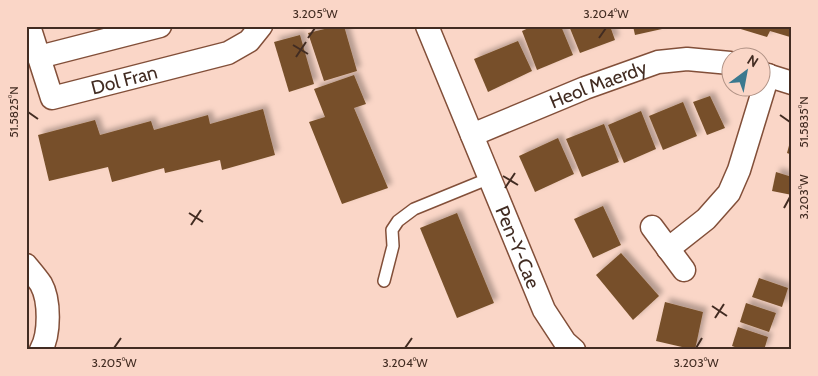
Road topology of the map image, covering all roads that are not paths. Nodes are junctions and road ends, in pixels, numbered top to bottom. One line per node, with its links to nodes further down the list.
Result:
1 (30, 26): 5 (street, Dol Fran)
2 (160, 26): 5 (street)
3 (260, 26): 5 (street, Dol Fran)
4 (427, 26): 10 (street, Pen-Y-Cae)
5 (39, 57)
6 (720, 62): 10 (street, Heol Maerdy)
7 (770, 76): 8 (street)
8 (792, 83)
9 (758, 98): 13 (street)
10 (472, 135): 11 (street, Pen-Y-Cae)
11 (490, 178): 16 (lane); 18 (street, Pen-Y-Cae)
12 (652, 227): 13 (street)
13 (668, 249): 15 (street)
14 (26, 265): 17 (street)
15 (684, 270)
16 (384, 281)
17 (41, 350)
18 (574, 350)

